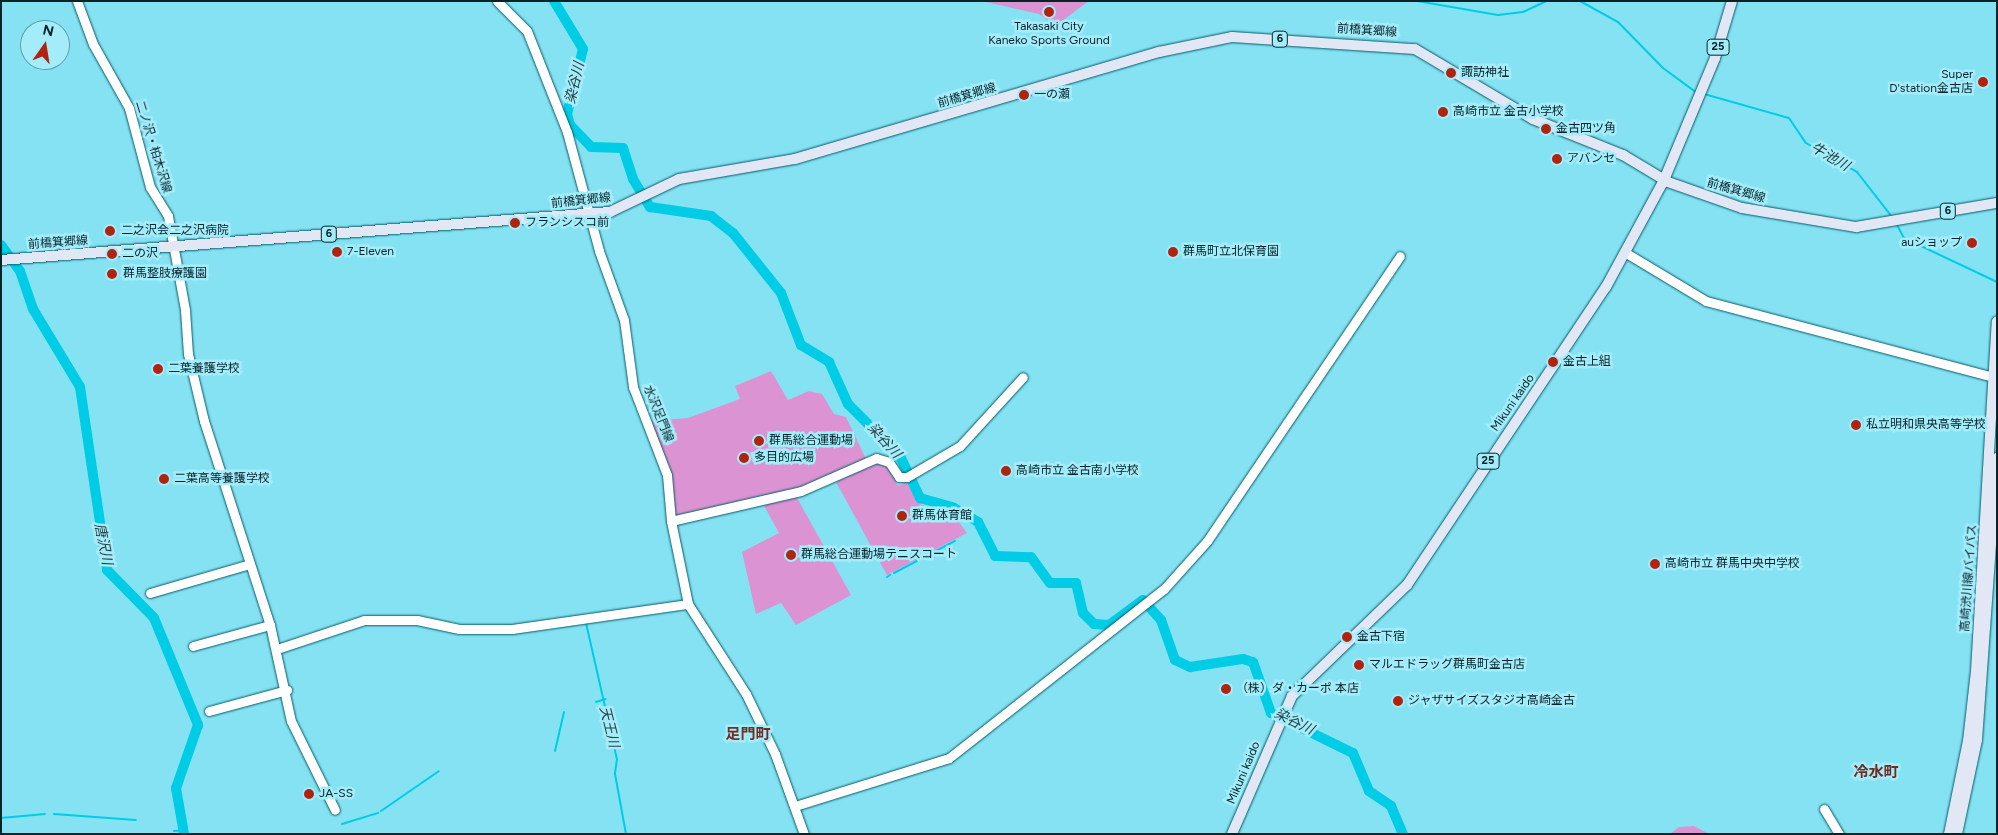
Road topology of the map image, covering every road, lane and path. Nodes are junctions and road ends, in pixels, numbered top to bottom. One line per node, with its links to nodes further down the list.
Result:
1 (77, 1): 7 (street, 二ノ沢・柏木沢線)
2 (497, 1): 6 (street, 水沢足門線)
3 (1732, 1): 4 (main road, Mikuni kaido / 25)
4 (1664, 180): 5 (main road, 前橋箕郷線 / 6); 6 (main road, 前橋箕郷線 / 6); 8 (main road, Mikuni kaido / 25)
5 (1997, 203)
6 (589, 214): 7 (main road, 前橋箕郷線 / 6); 15 (street, 水沢足門線)
7 (175, 246): 10 (main road, 前橋箕郷線 / 6); 16 (street, 二ノ沢・柏木沢線)
8 (1626, 253): 13 (street); 28 (main road, Mikuni kaido / 25)
9 (1400, 256): 24 (street)
10 (3, 260)
11 (1997, 322): 13 (main road, 高崎渋川線バイパス)
12 (1022, 377): 15 (street)
13 (1995, 377): 30 (main road, 高崎渋川線バイパス)
14 (1997, 458): 31 (main road, 高崎渋川線バイパス)
15 (671, 521): 18 (street, 水沢足門線)
16 (250, 564): 17 (street); 19 (street, 二ノ沢・柏木沢線)
17 (150, 593)
18 (688, 604): 21 (street); 24 (street, 水沢足門線)
19 (270, 625): 20 (street); 21 (street, 二ノ沢・柏木沢線)
20 (193, 646)
21 (277, 649): 22 (street, 二ノ沢・柏木沢線)
22 (286, 690): 23 (street); 25 (street, 二ノ沢・柏木沢線)
23 (209, 711)
24 (795, 806): 27 (street, 水沢足門線)
25 (334, 810)
26 (1824, 810): 29 (street)
27 (804, 834)
28 (1232, 834)
29 (1838, 834)
30 (1949, 834)
31 (1956, 834)

